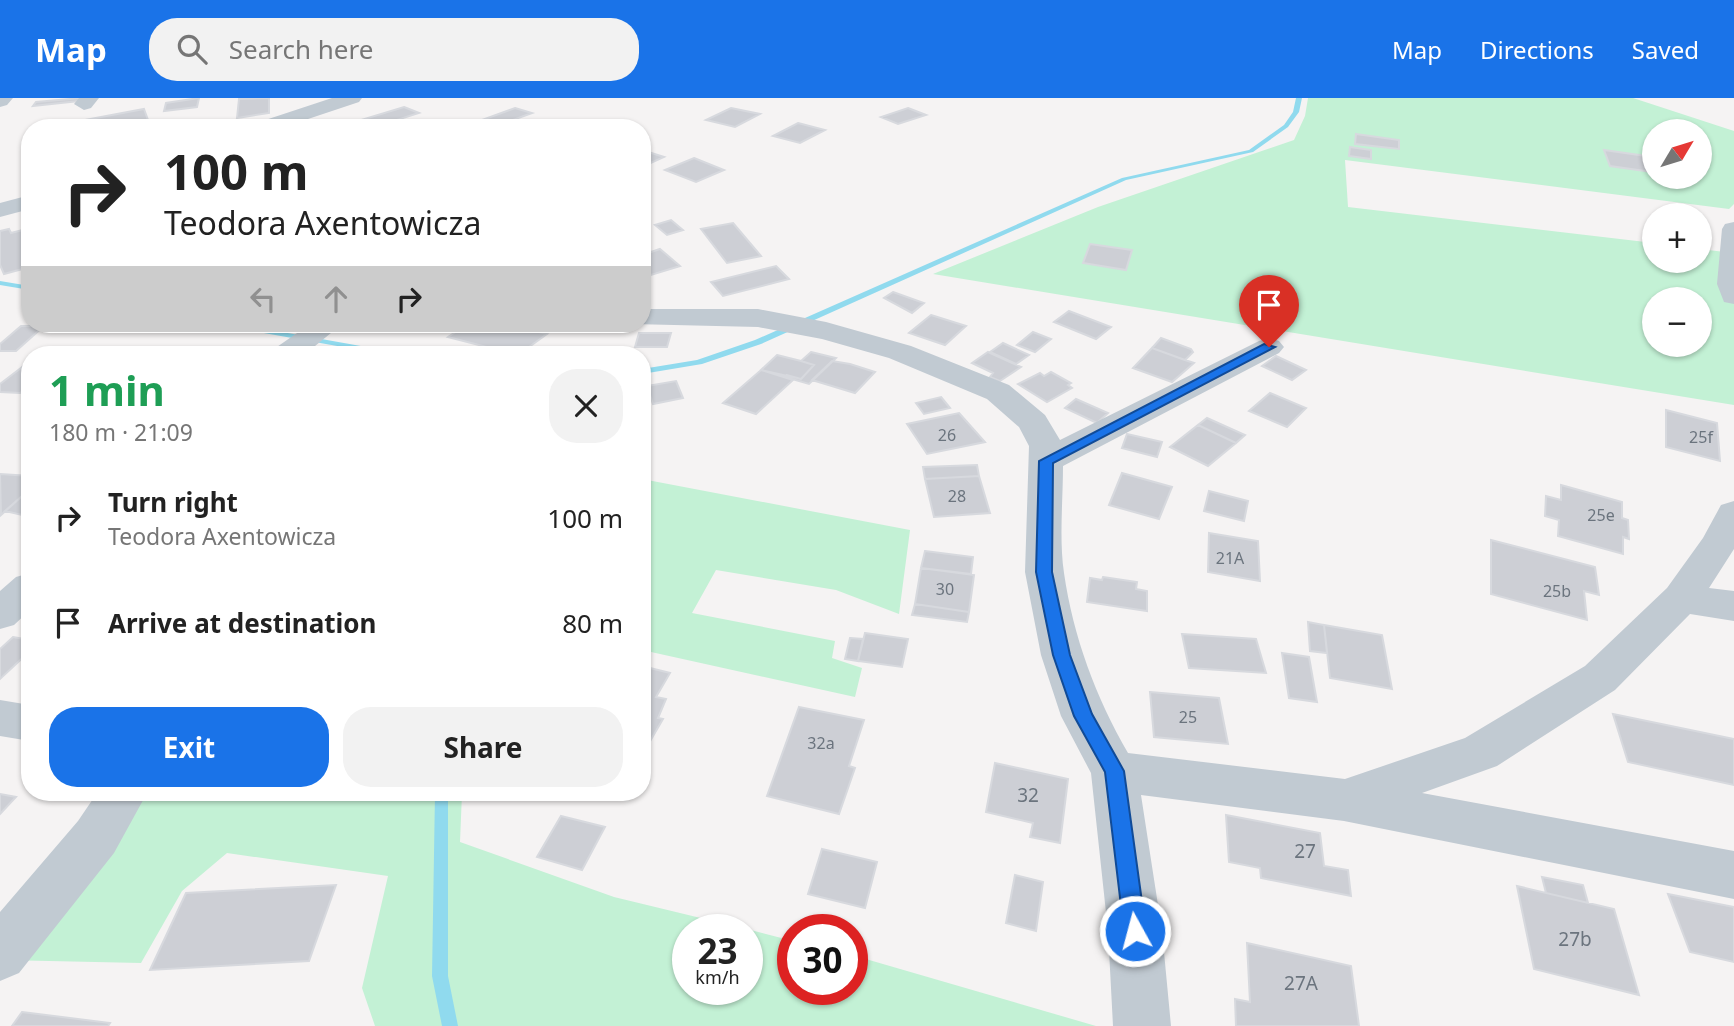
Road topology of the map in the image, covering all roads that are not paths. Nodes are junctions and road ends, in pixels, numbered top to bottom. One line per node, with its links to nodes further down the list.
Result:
1 (352, 98): 2 (street)
2 (306, 119)
3 (1734, 229): 4 (street)
4 (1734, 296)
5 (651, 318): 7 (street)
6 (1269, 347): 7 (street)
7 (1046, 461): 15 (street)
8 (1734, 513): 10 (street)
9 (21, 595): 12 (street)
10 (1681, 598): 11 (street); 16 (street)
11 (1734, 606)
12 (0, 614)
13 (0, 718): 14 (street)
14 (21, 722)
15 (1114, 771): 16 (street); 20 (street)
16 (1344, 800): 18 (street)
17 (118, 801): 19 (street)
18 (1734, 875)
19 (0, 954)
20 (1142, 1026)

